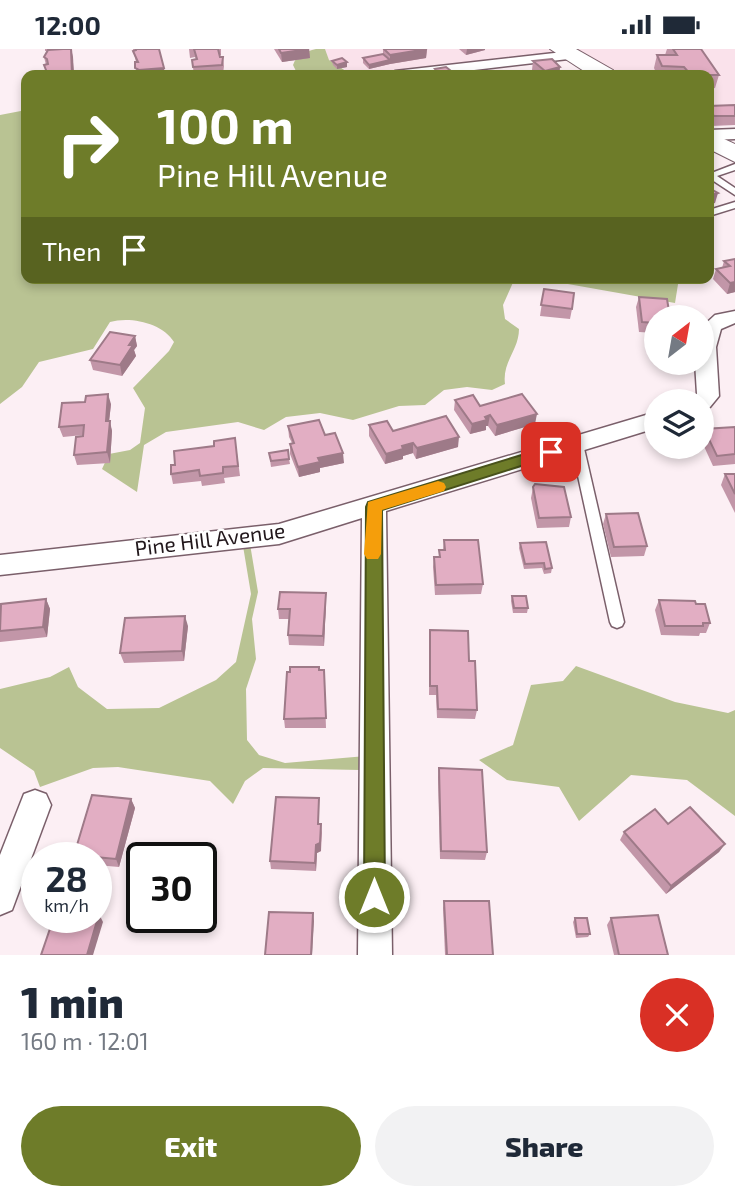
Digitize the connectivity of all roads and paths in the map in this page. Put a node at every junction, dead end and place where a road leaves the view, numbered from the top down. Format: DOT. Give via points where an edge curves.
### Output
graph roads {
  1 [pos="567,52"];
  2 [pos="432,70"];
  3 [pos="596,70"];
  4 [pos="735,134"];
  5 [pos="714,136"];
  6 [pos="714,140"];
  7 [pos="735,155"];
  8 [pos="735,167"];
  9 [pos="714,175"];
  10 [pos="714,178"];
  11 [pos="735,192"];
  12 [pos="735,205"];
  13 [pos="714,211"];
  14 [pos="735,317"];
  15 [pos="707,389"];
  16 [pos="644,424"];
  17 [pos="576,444"];
  18 [pos="374,507"];
  19 [pos="0,565"];
  20 [pos="617,622"];
  21 [pos="35,804"];
  22 [pos="0,898"];
  23 [pos="375,955"];
  1 -- 2 [label="street"];
  1 -- 3 [label="main road"];
  4 -- 5 [label="street"];
  6 -- 7 [label="main road"];
  8 -- 9 [label="lane"];
  10 -- 11 [label="lane"];
  12 -- 13 [label="lane"];
  14 -- 15 [label="street" via="715,324 708,333 703,353"];
  16 -- 17 [label="street, Pine Hill Avenue"];
  17 -- 18 [label="street, Pine Hill Avenue"];
  17 -- 20 [label="lane"];
  18 -- 19 [label="street, Pine Hill Avenue" via="260,537"];
  18 -- 23 [label="street"];
  21 -- 22 [label="street"];
}
